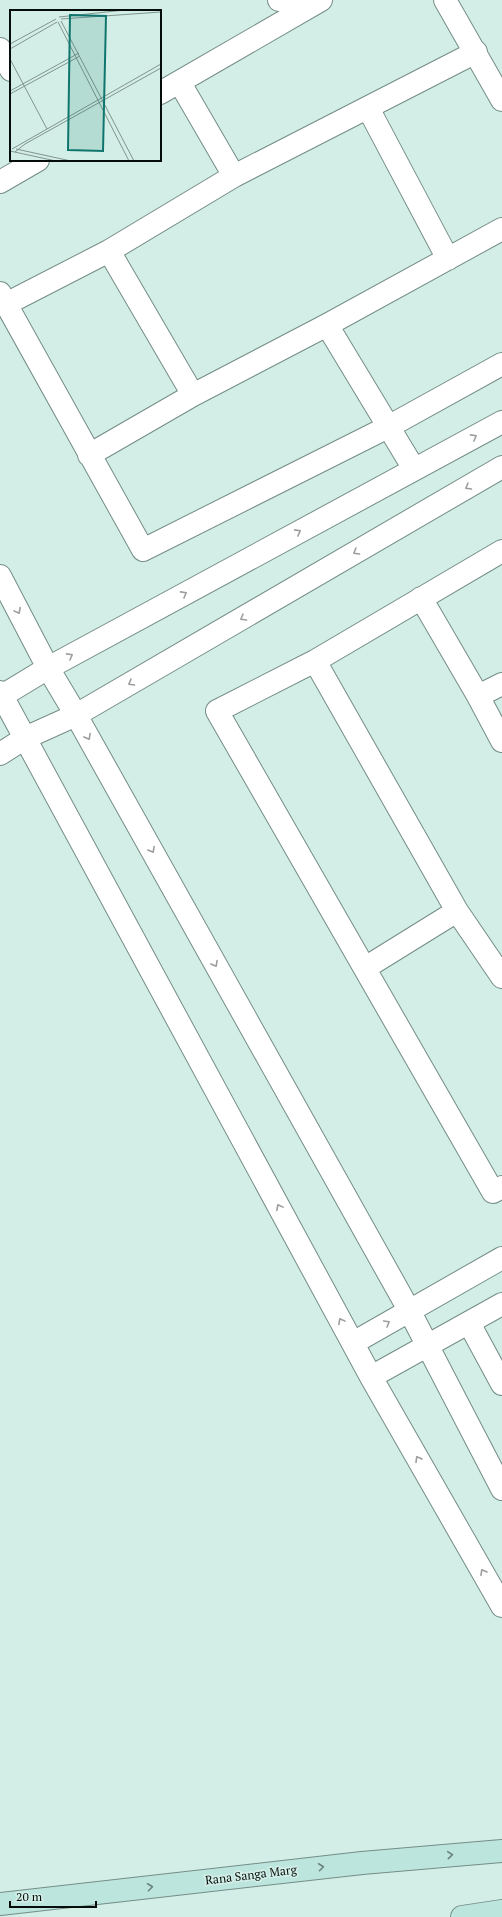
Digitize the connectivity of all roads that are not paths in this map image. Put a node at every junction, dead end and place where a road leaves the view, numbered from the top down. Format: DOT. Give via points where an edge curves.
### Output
graph roads {
  1 [pos="279,0"];
  2 [pos="445,0"];
  3 [pos="316,3"];
  4 [pos="0,49"];
  5 [pos="476,52"];
  6 [pos="10,68"];
  7 [pos="180,83"];
  8 [pos="161,92"];
  9 [pos="502,100"];
  10 [pos="368,108"];
  11 [pos="36,161"];
  12 [pos="234,176"];
  13 [pos="0,182"];
  14 [pos="502,229"];
  15 [pos="109,251"];
  16 [pos="448,259"];
  17 [pos="3,298"];
  18 [pos="327,325"];
  19 [pos="502,364"];
  20 [pos="193,395"];
  21 [pos="502,422"];
  22 [pos="388,427"];
  23 [pos="89,455"];
  24 [pos="502,467"];
  25 [pos="414,469"];
  26 [pos="502,551"];
  27 [pos="0,576"];
  28 [pos="421,598"];
  29 [pos="315,661"];
  30 [pos="48,668"];
  31 [pos="502,684"];
  32 [pos="1,695"];
  33 [pos="478,696"];
  34 [pos="76,715"];
  35 [pos="25,738"];
  36 [pos="502,741"];
  37 [pos="0,754"];
  38 [pos="457,911"];
  39 [pos="366,968"];
  40 [pos="502,977"];
  41 [pos="502,1187"];
  42 [pos="502,1258"];
  43 [pos="502,1304"];
  44 [pos="409,1310"];
  45 [pos="469,1323"];
  46 [pos="353,1343"];
  47 [pos="428,1345"];
  48 [pos="371,1376"];
  49 [pos="502,1384"];
  50 [pos="502,1489"];
  51 [pos="502,1606"];
  52 [pos="502,1851"];
  53 [pos="0,1904"];
  54 [pos="502,1911"];
  55 [pos="462,1917"];
  1 -- 3 [label="street"];
  2 -- 5 [label="street"];
  3 -- 7 [label="street"];
  4 -- 6 [label="street"];
  5 -- 9 [label="street"];
  5 -- 10 [label="street"];
  7 -- 8 [label="street"];
  7 -- 12 [label="street"];
  10 -- 12 [label="street"];
  10 -- 16 [label="street"];
  11 -- 13 [label="street"];
  12 -- 15 [label="street"];
  14 -- 16 [label="street"];
  15 -- 17 [label="street"];
  15 -- 20 [label="street"];
  16 -- 18 [label="street"];
  17 -- 23 [label="street"];
  18 -- 20 [label="street"];
  18 -- 22 [label="street"];
  19 -- 22 [label="street"];
  20 -- 23 [label="street"];
  25 -- 21 [label="street, one-way"];
  22 -- 23 [label="street" via="142,550"];
  22 -- 25 [label="street"];
  24 -- 34 [label="street, one-way"];
  30 -- 25 [label="street, one-way"];
  26 -- 28 [label="street"];
  27 -- 30 [label="street, one-way"];
  28 -- 29 [label="street"];
  28 -- 33 [label="street"];
  29 -- 38 [label="street"];
  29 -- 39 [label="street" via="217,712"];
  30 -- 32 [label="street"];
  30 -- 34 [label="street"];
  31 -- 33 [label="street"];
  32 -- 35 [label="street"];
  33 -- 36 [label="street"];
  34 -- 35 [label="street"];
  34 -- 44 [label="street, one-way"];
  35 -- 37 [label="street"];
  46 -- 35 [label="street, one-way"];
  38 -- 39 [label="street"];
  38 -- 40 [label="street"];
  39 -- 41 [label="street" via="493,1192"];
  42 -- 44 [label="street"];
  43 -- 45 [label="street"];
  46 -- 44 [label="street, one-way"];
  44 -- 47 [label="street"];
  45 -- 47 [label="street"];
  45 -- 49 [label="street"];
  46 -- 48 [label="street"];
  47 -- 48 [label="street"];
  47 -- 50 [label="street"];
  51 -- 48 [label="street, one-way"];
  53 -- 52 [label="main road, Rana Sanga Marg, one-way" via="362,1863"];
  54 -- 55 [label="main road"];
}
